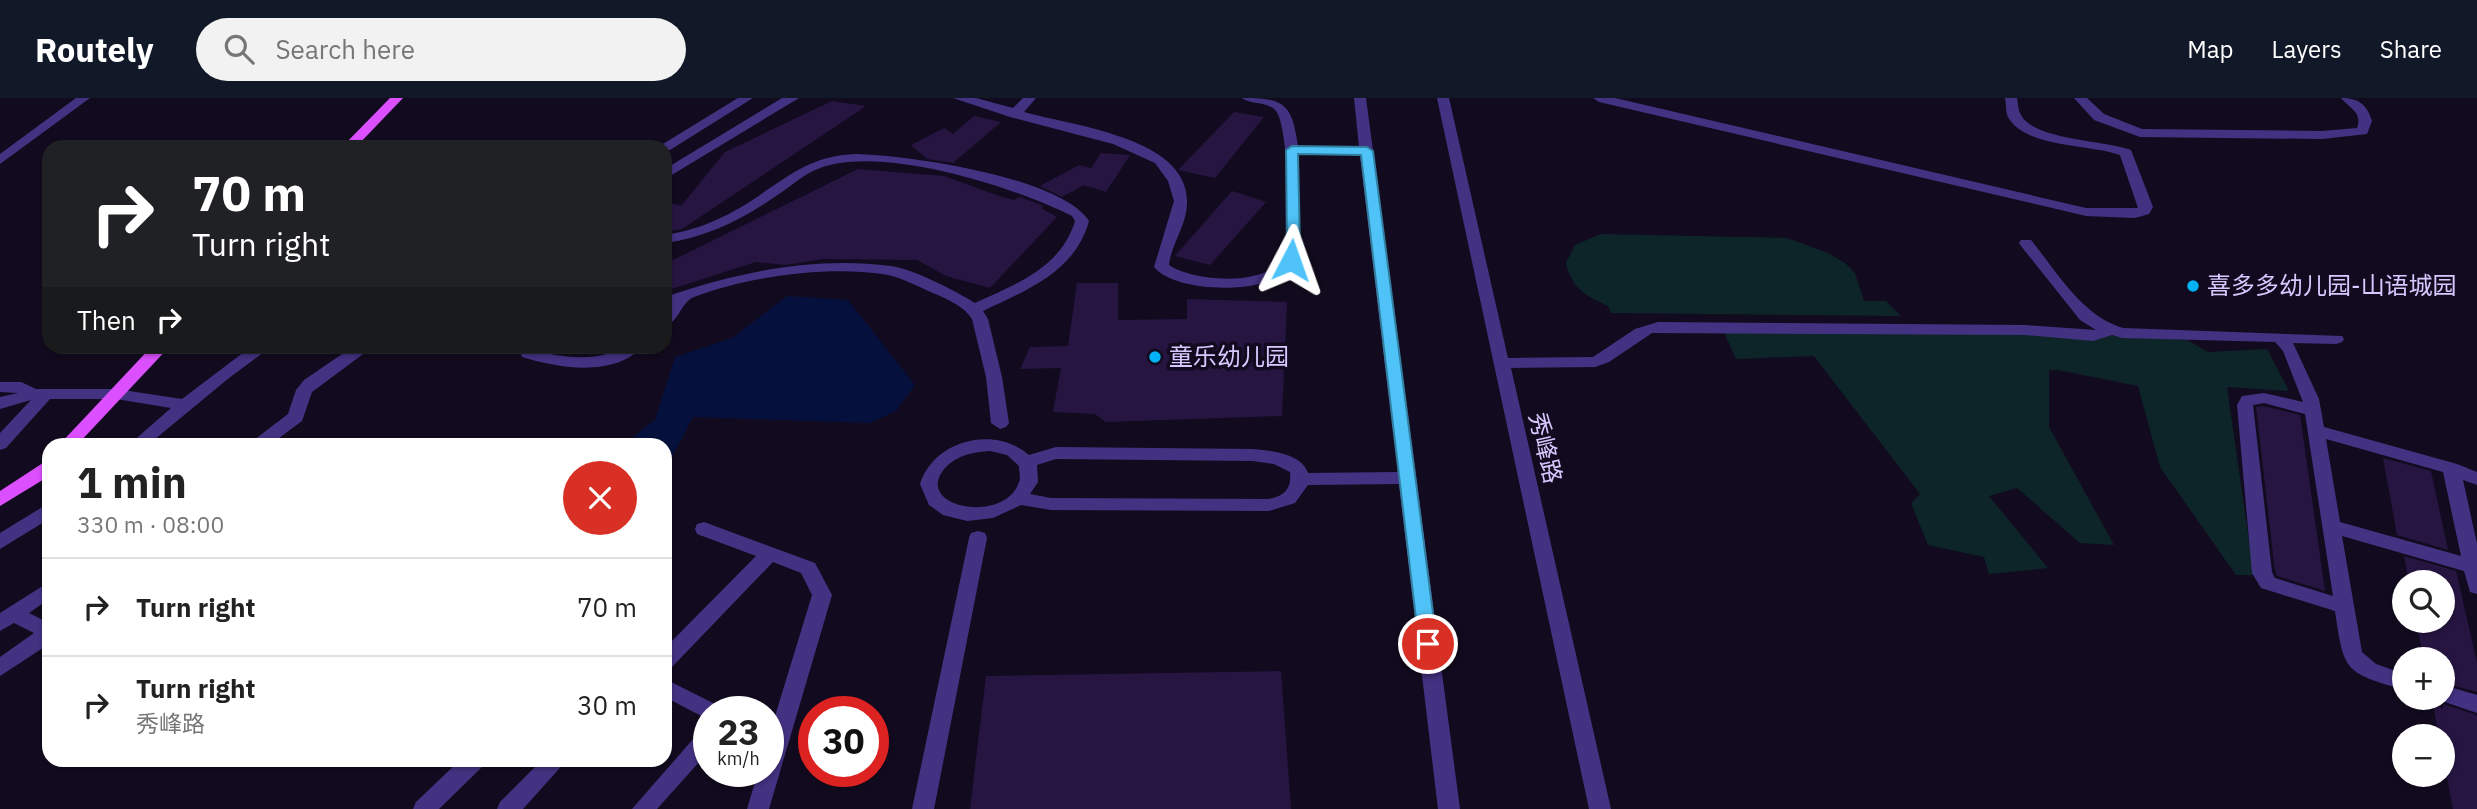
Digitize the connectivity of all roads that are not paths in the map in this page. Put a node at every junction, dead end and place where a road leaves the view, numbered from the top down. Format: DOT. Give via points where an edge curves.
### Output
graph roads {
  1 [pos="84,98"];
  2 [pos="397,98"];
  3 [pos="747,98"];
  4 [pos="793,98"];
  5 [pos="959,98"];
  6 [pos="1030,98"];
  7 [pos="1248,98"];
  8 [pos="1360,98"];
  9 [pos="1443,98"];
  10 [pos="1599,98"];
  11 [pos="2011,98"];
  12 [pos="2080,98"];
  13 [pos="2347,98"];
  14 [pos="1015,114"];
  15 [pos="356,140"];
  16 [pos="672,143"];
  17 [pos="1292,150"];
  18 [pos="1367,151"];
  19 [pos="0,160"];
  20 [pos="672,171"];
  21 [pos="672,237"];
  22 [pos="2026,243"];
  23 [pos="684,296"];
  24 [pos="672,300"];
  25 [pos="974,309"];
  26 [pos="672,312"];
  27 [pos="2112,330"];
  28 [pos="2280,338"];
  29 [pos="2336,339"];
  30 [pos="154,354"];
  31 [pos="252,354"];
  32 [pos="354,354"];
  33 [pos="531,354"];
  34 [pos="618,354"];
  35 [pos="1501,363"];
  36 [pos="0,387"];
  37 [pos="40,394"];
  38 [pos="116,394"];
  39 [pos="0,403"];
  40 [pos="186,405"];
  41 [pos="2312,410"];
  42 [pos="1000,424"];
  43 [pos="2315,430"];
  44 [pos="74,438"];
  45 [pos="146,438"];
  46 [pos="268,438"];
  47 [pos="0,444"];
  48 [pos="981,445"];
  49 [pos="1006,448"];
  50 [pos="1026,462"];
  51 [pos="2451,468"];
  52 [pos="42,472"];
  53 [pos="1407,478"];
  54 [pos="1301,479"];
  55 [pos="2477,479"];
  56 [pos="1018,498"];
  57 [pos="0,500"];
  58 [pos="998,509"];
  59 [pos="964,514"];
  60 [pos="42,515"];
  61 [pos="2330,526"];
  62 [pos="704,529"];
  63 [pos="978,538"];
  64 [pos="0,542"];
  65 [pos="770,554"];
  66 [pos="2474,567"];
  67 [pos="2477,587"];
  68 [pos="42,594"];
  69 [pos="2342,606"];
  70 [pos="7,618"];
  71 [pos="42,630"];
  72 [pos="42,637"];
  73 [pos="672,654"];
  74 [pos="0,668"];
  75 [pos="2392,678"];
  76 [pos="672,691"];
  77 [pos="2455,697"];
  78 [pos="693,702"];
  79 [pos="784,703"];
  80 [pos="2477,704"];
  81 [pos="693,754"];
  82 [pos="467,767"];
  83 [pos="549,767"];
  84 [pos="763,787"];
  85 [pos="424,809"];
  86 [pos="508,809"];
  87 [pos="643,809"];
  88 [pos="758,809"];
  89 [pos="923,809"];
  90 [pos="1449,809"];
  91 [pos="1600,809"];
  1 -- 19 [label="street"];
  2 -- 15 [label="main road"];
  3 -- 16 [label="street"];
  4 -- 20 [label="street"];
  5 -- 14 [label="street"];
  6 -- 14 [label="street"];
  7 -- 17 [label="street" via="1281,108"];
  8 -- 18 [label="street"];
  9 -- 35 [label="street, 秀峰路"];
  10 -- 11 [label="street" via="2087,212 2144,211 2126,153 2030,131 2014,113"];
  12 -- 13 [label="street" via="2099,117 2140,133 2309,135 2362,131 2367,121"];
  14 -- 17 [label="street" via="1130,146 1170,169 1180,193 1180,210 1161,254 1161,267 1186,280 1219,282 1271,276 1291,260"];
  17 -- 18 [label="street"];
  18 -- 53 [label="street"];
  21 -- 25 [label="street" via="725,223 806,169 850,156 967,170 1018,185 1077,214 1081,230 1050,270"];
  22 -- 27 [label="street" via="2086,317"];
  23 -- 24 [label="street"];
  23 -- 25 [label="street" via="726,281 808,267 878,270 892,271"];
  23 -- 26 [label="street"];
  25 -- 42 [label="street" via="991,365"];
  27 -- 28 [label="street" via="2141,335"];
  27 -- 35 [label="street" via="2093,336 2025,330 1658,327 1636,332 1610,357 1595,362"];
  28 -- 29 [label="street"];
  28 -- 41 [label="street" via="2290,350"];
  30 -- 38 [label="main road"];
  31 -- 40 [label="street"];
  32 -- 46 [label="street" via="310,384 296,417"];
  33 -- 34 [label="street" via="592,362"];
  35 -- 91 [label="street, 秀峰路"];
  36 -- 37 [label="street" via="21,387"];
  37 -- 38 [label="street"];
  37 -- 39 [label="street"];
  37 -- 47 [label="street"];
  38 -- 40 [label="street"];
  38 -- 44 [label="main road"];
  40 -- 45 [label="street"];
  41 -- 43 [label="street"];
  41 -- 69 [label="street" via="2264,398 2248,400 2245,405 2262,573 2268,583"];
  42 -- 48 [label="street"];
  42 -- 49 [label="street"];
  43 -- 51 [label="street"];
  43 -- 61 [label="street"];
  48 -- 49 [label="street"];
  48 -- 59 [label="street" via="948,456 930,478 936,501"];
  49 -- 50 [label="street"];
  50 -- 54 [label="street" via="1056,453 1253,455 1287,461 1298,469"];
  50 -- 56 [label="street" via="1029,482"];
  51 -- 55 [label="street"];
  51 -- 66 [label="street"];
  52 -- 57 [label="main road"];
  53 -- 54 [label="street"];
  53 -- 90 [label="street"];
  54 -- 56 [label="street" via="1290,499 1269,505 1051,504"];
  56 -- 58 [label="street"];
  58 -- 59 [label="street"];
  58 -- 63 [label="street"];
  59 -- 63 [label="street"];
  60 -- 64 [label="street"];
  61 -- 66 [label="street"];
  61 -- 69 [label="street"];
  62 -- 65 [label="street"];
  63 -- 89 [label="street"];
  65 -- 73 [label="street"];
  65 -- 79 [label="street" via="808,568 822,595"];
  66 -- 67 [label="street"];
  68 -- 70 [label="street"];
  69 -- 75 [label="street" via="2349,646 2358,664"];
  70 -- 71 [label="street"];
  72 -- 74 [label="street"];
  76 -- 78 [label="street"];
  77 -- 80 [label="street"];
  81 -- 87 [label="street"];
  82 -- 85 [label="street"];
  83 -- 86 [label="street"];
  84 -- 88 [label="street"];
}
